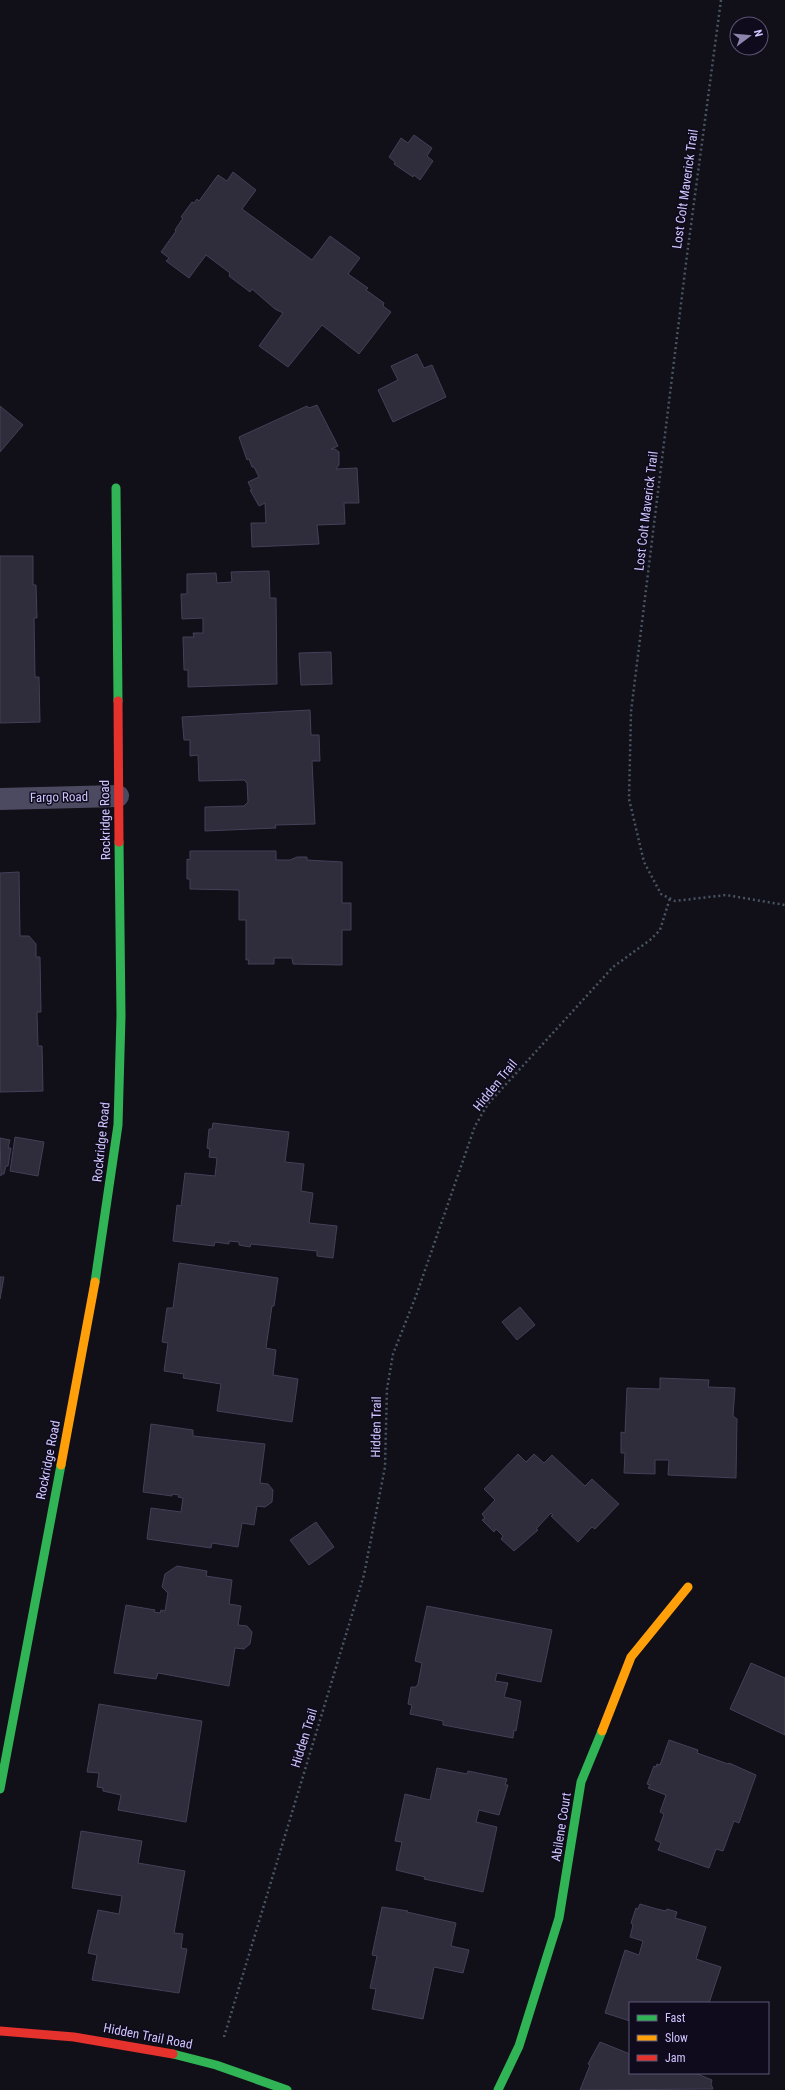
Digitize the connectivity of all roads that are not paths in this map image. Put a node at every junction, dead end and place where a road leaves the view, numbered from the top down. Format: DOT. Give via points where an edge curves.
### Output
graph roads {
  1 [pos="116,488"];
  2 [pos="118,796"];
  3 [pos="0,799"];
  4 [pos="688,1587"];
  5 [pos="0,1789"];
  6 [pos="0,2031"];
  7 [pos="287,2090"];
  8 [pos="498,2090"];
  1 -- 2 [label="street, Rockridge Road"];
  2 -- 3 [label="street, Fargo Road"];
  2 -- 5 [label="street, Rockridge Road" via="121,1016 118,1125 95,1280"];
  4 -- 8 [label="street, Abilene Court" via="631,1657 581,1782 559,1918 519,2046"];
  6 -- 7 [label="street, Hidden Trail Road" via="126,2043 193,2058"];
}
